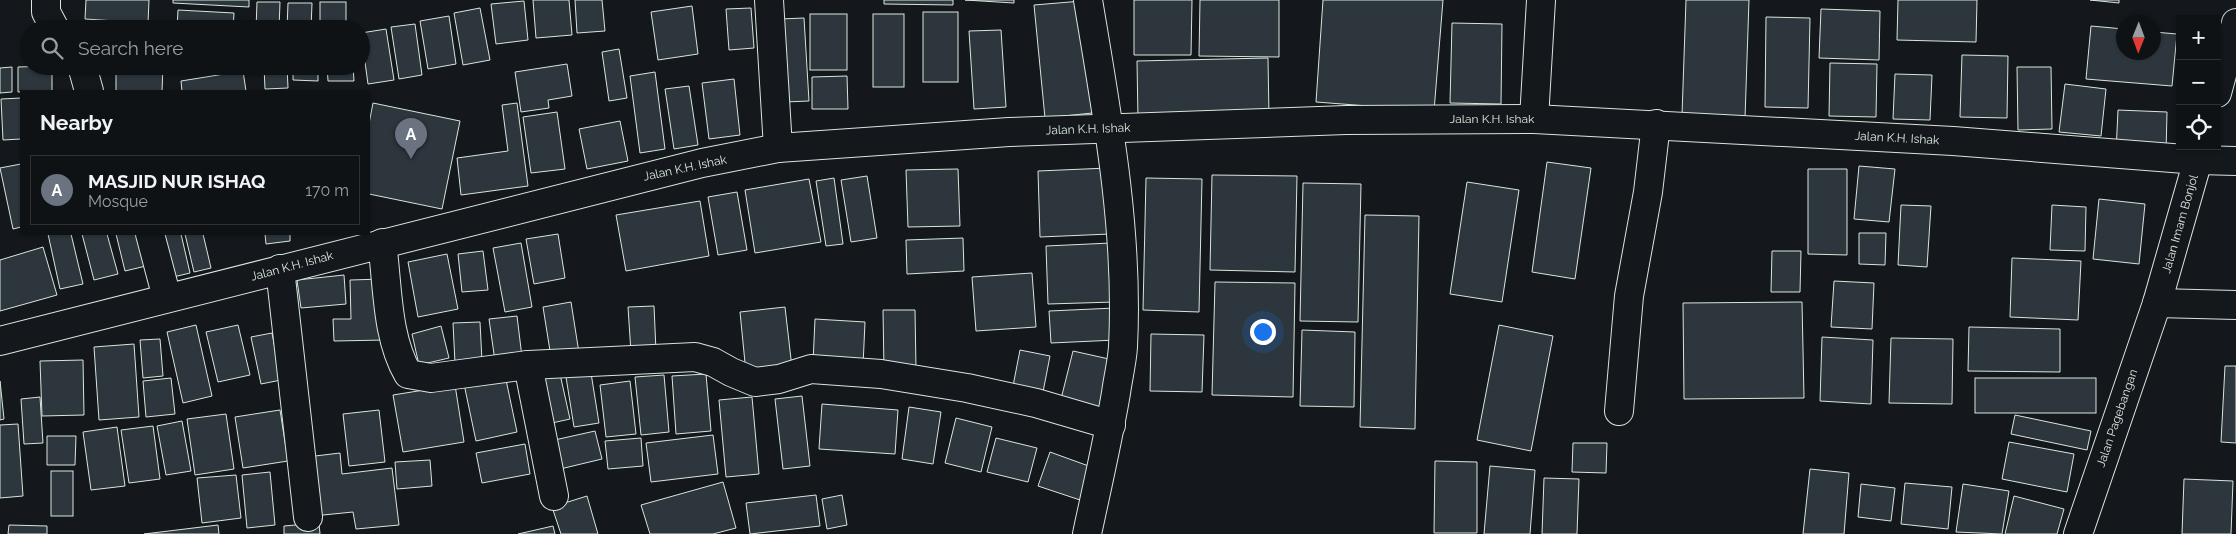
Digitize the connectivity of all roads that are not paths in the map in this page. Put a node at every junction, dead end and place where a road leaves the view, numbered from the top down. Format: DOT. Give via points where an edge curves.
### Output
graph roads {
  1 [pos="46,0"];
  2 [pos="769,0"];
  3 [pos="1088,0"];
  4 [pos="1541,0"];
  5 [pos="50,20"];
  6 [pos="2236,23"];
  7 [pos="85,75"];
  8 [pos="2221,78"];
  9 [pos="89,90"];
  10 [pos="1534,119"];
  11 [pos="1656,124"];
  12 [pos="1109,129"];
  13 [pos="778,148"];
  14 [pos="2200,153"];
  15 [pos="2236,161"];
  16 [pos="150,235"];
  17 [pos="382,243"];
  18 [pos="280,269"];
  19 [pos="167,298"];
  20 [pos="2158,303"];
  21 [pos="2236,305"];
  22 [pos="0,340"];
  23 [pos="528,365"];
  24 [pos="1619,411"];
  25 [pos="1111,424"];
  26 [pos="554,496"];
  27 [pos="308,517"];
  28 [pos="1086,534"];
  29 [pos="2078,534"];
  1 -- 5 [label="street"];
  2 -- 13 [label="street"];
  3 -- 12 [label="street"];
  4 -- 10 [label="street"];
  6 -- 8 [label="street"];
  7 -- 9 [label="street"];
  10 -- 11 [label="street, Jalan K.H. Ishak"];
  10 -- 12 [label="street, Jalan K.H. Ishak" via="1346,120"];
  11 -- 14 [label="street, Jalan K.H. Ishak"];
  11 -- 24 [label="street" via="1630,296"];
  12 -- 13 [label="street, Jalan K.H. Ishak"];
  12 -- 25 [label="street" via="1124,297 1123,349"];
  13 -- 17 [label="street, Jalan K.H. Ishak" via="612,184"];
  14 -- 15 [label="street, Jalan K.H. Ishak"];
  14 -- 20 [label="street, Jalan Imam Bonjol"];
  16 -- 19 [label="street"];
  17 -- 18 [label="street, Jalan K.H. Ishak"];
  17 -- 23 [label="street" via="394,340 398,357 408,374 431,378"];
  18 -- 19 [label="street, Jalan K.H. Ishak"];
  18 -- 27 [label="street"];
  19 -- 22 [label="street, Jalan K.H. Ishak"];
  20 -- 21 [label="street"];
  20 -- 29 [label="street, Jalan Pagebangan"];
  23 -- 25 [label="street" via="695,357 755,382 779,379 811,369 881,374 1036,403"];
  23 -- 26 [label="street"];
  25 -- 28 [label="street"];
}
